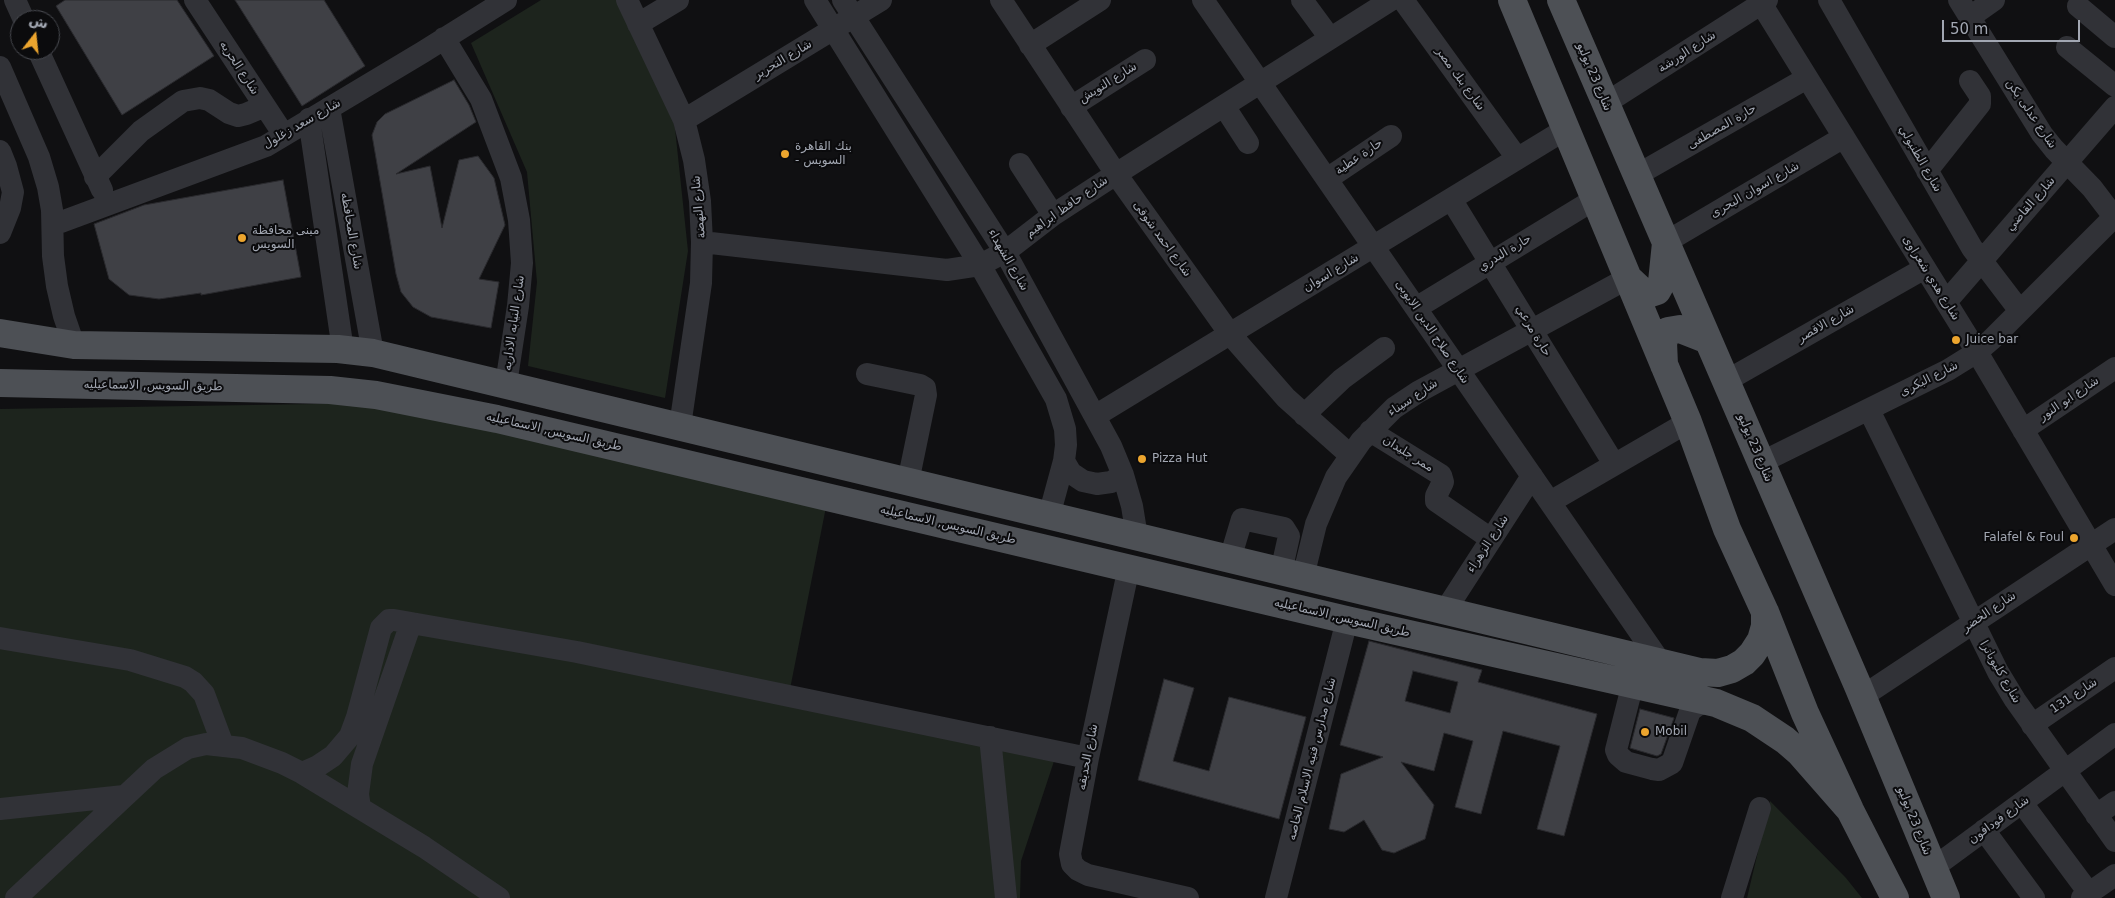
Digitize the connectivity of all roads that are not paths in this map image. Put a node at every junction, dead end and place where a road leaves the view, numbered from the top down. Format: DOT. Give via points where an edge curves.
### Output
graph roads {
  1 [pos="195,0"];
  2 [pos="506,0"];
  3 [pos="627,0"];
  4 [pos="678,0"];
  5 [pos="815,0"];
  6 [pos="882,0"];
  7 [pos="1001,0"];
  8 [pos="1100,0"];
  9 [pos="1203,0"];
  10 [pos="1302,0"];
  11 [pos="1391,0"];
  12 [pos="1403,0"];
  13 [pos="1512,0"];
  14 [pos="1561,0"];
  15 [pos="1829,0"];
  16 [pos="1994,0"];
  17 [pos="1763,1"];
  18 [pos="2078,6"];
  19 [pos="848,8"];
  20 [pos="1965,8"];
  21 [pos="638,24"];
  22 [pos="834,29"];
  23 [pos="2115,37"];
  24 [pos="444,38"];
  25 [pos="1330,38"];
  26 [pos="1030,45"];
  27 [pos="2067,47"];
  28 [pos="42,60"];
  29 [pos="1145,60"];
  30 [pos="0,67"];
  31 [pos="1807,78"];
  32 [pos="1970,81"];
  33 [pos="1260,83"];
  34 [pos="2115,86"];
  35 [pos="1606,103"];
  36 [pos="265,106"];
  37 [pos="1224,106"];
  38 [pos="1071,107"];
  39 [pos="2115,107"];
  40 [pos="329,108"];
  41 [pos="310,120"];
  42 [pos="684,120"];
  43 [pos="1566,129"];
  44 [pos="284,136"];
  45 [pos="1391,136"];
  46 [pos="1844,137"];
  47 [pos="1248,143"];
  48 [pos="0,151"];
  49 [pos="1517,158"];
  50 [pos="2066,163"];
  51 [pos="1020,164"];
  52 [pos="1927,171"];
  53 [pos="1116,174"];
  54 [pos="1637,175"];
  55 [pos="95,177"];
  56 [pos="1327,179"];
  57 [pos="48,187"];
  58 [pos="12,192"];
  59 [pos="1451,199"];
  60 [pos="1595,199"];
  61 [pos="108,203"];
  62 [pos="1053,215"];
  63 [pos="2115,217"];
  64 [pos="53,225"];
  65 [pos="0,233"];
  66 [pos="702,242"];
  67 [pos="1666,242"];
  68 [pos="1373,247"];
  69 [pos="1005,252"];
  70 [pos="1491,262"];
  71 [pos="1981,262"];
  72 [pos="980,265"];
  73 [pos="1925,268"];
  74 [pos="1628,278"];
  75 [pos="1946,302"];
  76 [pos="1416,308"];
  77 [pos="2020,311"];
  78 [pos="1532,330"];
  79 [pos="0,333"];
  80 [pos="1230,334"];
  81 [pos="1708,340"];
  82 [pos="337,342"];
  83 [pos="74,345"];
  84 [pos="374,345"];
  85 [pos="1384,348"];
  86 [pos="1977,352"];
  87 [pos="1664,364"];
  88 [pos="2115,368"];
  89 [pos="1458,370"];
  90 [pos="867,374"];
  91 [pos="1726,381"];
  92 [pos="0,383"];
  93 [pos="506,384"];
  94 [pos="330,390"];
  95 [pos="376,395"];
  96 [pos="1869,410"];
  97 [pos="1304,415"];
  98 [pos="1095,416"];
  99 [pos="1688,422"];
  100 [pos="680,426"];
  101 [pos="1370,430"];
  102 [pos="2023,430"];
  103 [pos="1350,455"];
  104 [pos="1064,460"];
  105 [pos="1762,462"];
  106 [pos="1614,464"];
  107 [pos="1123,475"];
  108 [pos="1532,476"];
  109 [pos="908,482"];
  110 [pos="1550,502"];
  111 [pos="1049,516"];
  112 [pos="2115,528"];
  113 [pos="1137,537"];
  114 [pos="1491,539"];
  115 [pos="2091,544"];
  116 [pos="1230,559"];
  117 [pos="1129,567"];
  118 [pos="1292,574"];
  119 [pos="2115,585"];
  120 [pos="1445,611"];
  121 [pos="1765,612"];
  122 [pos="1348,620"];
  123 [pos="1973,623"];
  124 [pos="0,638"];
  125 [pos="1661,663"];
  126 [pos="2115,668"];
  127 [pos="1718,673"];
  128 [pos="1633,683"];
  129 [pos="1863,696"];
  130 [pos="1716,703"];
  131 [pos="2032,725"];
  132 [pos="2115,734"];
  133 [pos="990,737"];
  134 [pos="358,740"];
  135 [pos="223,745"];
  136 [pos="1088,758"];
  137 [pos="2065,771"];
  138 [pos="302,773"];
  139 [pos="124,796"];
  140 [pos="2115,802"];
  141 [pos="2022,803"];
  142 [pos="0,808"];
  143 [pos="360,808"];
  144 [pos="1760,808"];
  145 [pos="1850,810"];
  146 [pos="2096,815"];
  147 [pos="1984,830"];
  148 [pos="2115,841"];
  149 [pos="1933,868"];
  150 [pos="2115,875"];
  151 [pos="1151,894"];
  152 [pos="2085,896"];
  153 [pos="16,898"];
  154 [pos="499,898"];
  155 [pos="1006,898"];
  156 [pos="1188,898"];
  157 [pos="1276,898"];
  158 [pos="1732,898"];
  159 [pos="1895,898"];
  160 [pos="1946,898"];
  161 [pos="2034,898"];
  1 -- 36 [label="street, شارع الحريه"];
  2 -- 24 [label="street, شارع سعد زغلول"];
  3 -- 21 [label="street, شارع النهضة"];
  4 -- 21 [label="street"];
  5 -- 22 [label="street"];
  6 -- 19 [label="street, شارع التحرير"];
  7 -- 26 [label="street, شارع احمد شوقى"];
  8 -- 26 [label="street"];
  9 -- 33 [label="street, شارع صلاح الدين الايوبى"];
  10 -- 25 [label="street"];
  11 -- 25 [label="street, شارع حافظ ابراهيم"];
  12 -- 49 [label="street, شارع بنك مصر"];
  13 -- 43 [label="main road"];
  14 -- 35 [label="main road, شارع 23 يوليو"];
  15 -- 52 [label="street, شارع الطنبولي"];
  16 -- 20 [label="street"];
  17 -- 31 [label="street, شارع هدي شعراوى"];
  17 -- 35 [label="street, شارع الورشة"];
  18 -- 23 [label="street"];
  19 -- 22 [label="street, شارع التحرير"];
  19 -- 69 [label="street, شارع الشهداء"];
  20 -- 50 [label="street, شارع عدلى يكن" via="2037,126"];
  21 -- 42 [label="street, شارع النهضة"];
  22 -- 42 [label="street, شارع التحرير"];
  22 -- 72 [label="street"];
  24 -- 40 [label="street, شارع سعد زغلول"];
  24 -- 93 [label="street, شارع النيابه الاداريه" via="481,99 511,178 519,220 522,263"];
  25 -- 33 [label="street, شارع حافظ ابراهيم"];
  26 -- 38 [label="street, شارع احمد شوقى"];
  27 -- 34 [label="street"];
  28 -- 55 [label="street"];
  29 -- 38 [label="street, شارع النويش"];
  30 -- 57 [label="street" via="39,157"];
  31 -- 46 [label="street, شارع هدي شعراوى"];
  31 -- 54 [label="street, حارة المصطفى"];
  32 -- 52 [label="street" via="1980,96 1980,104"];
  33 -- 37 [label="street, شارع حافظ ابراهيم"];
  33 -- 56 [label="street, شارع صلاح الدين الايوبى"];
  35 -- 54 [label="main road, شارع 23 يوليو"];
  36 -- 44 [label="street, شارع الحريه"];
  36 -- 55 [label="street" via="238,116 209,100 183,101 141,131"];
  37 -- 47 [label="street"];
  37 -- 53 [label="street, شارع حافظ ابراهيم"];
  38 -- 53 [label="street, شارع احمد شوقى"];
  39 -- 50 [label="street, شارع القاضي"];
  40 -- 41 [label="street, شارع سعد زغلول"];
  40 -- 84 [label="street, شارع المحافظه"];
  41 -- 44 [label="street, شارع سعد زغلول"];
  41 -- 82 [label="street"];
  42 -- 66 [label="street, شارع النهضة" via="699,193"];
  43 -- 49 [label="street, شارع اسوان"];
  43 -- 60 [label="main road"];
  44 -- 61 [label="street, شارع سعد زغلول" via="266,146"];
  45 -- 56 [label="street, حارة عطية"];
  46 -- 67 [label="street, شارع اسوان البحرى"];
  46 -- 73 [label="street, شارع هدي شعراوى"];
  48 -- 58 [label="street"];
  49 -- 59 [label="street, شارع اسوان"];
  50 -- 63 [label="street, شارع عدلى يكن"];
  50 -- 71 [label="street, شارع القاضي"];
  51 -- 62 [label="street"];
  52 -- 71 [label="street, شارع الطنبولي"];
  53 -- 62 [label="street, شارع حافظ ابراهيم"];
  53 -- 80 [label="street, شارع احمد شوقى"];
  54 -- 67 [label="main road, شارع 23 يوليو"];
  55 -- 61 [label="street"];
  56 -- 68 [label="street, شارع صلاح الدين الايوبى"];
  57 -- 58 [label="street"];
  57 -- 64 [label="street"];
  58 -- 65 [label="street" via="10,208"];
  59 -- 68 [label="street, شارع اسوان"];
  59 -- 70 [label="street, حارة مرعي"];
  60 -- 70 [label="street, حارة البدري"];
  60 -- 74 [label="main road"];
  61 -- 64 [label="street, شارع سعد زغلول"];
  62 -- 69 [label="street, شارع حافظ ابراهيم"];
  63 -- 77 [label="street, شارع البكرى"];
  64 -- 83 [label="street" via="57,286"];
  66 -- 72 [label="street, شارع حافظ ابراهيم" via="947,270"];
  66 -- 100 [label="street, شارع النهضة" via="701,283"];
  67 -- 74 [label="main road" via="1662,282 1657,291 1643,292"];
  67 -- 81 [label="main road, شارع 23 يوليو"];
  68 -- 76 [label="street, شارع صلاح الدين الايوبى"];
  68 -- 80 [label="street, شارع اسوان"];
  69 -- 72 [label="street, شارع حافظ ابراهيم"];
  69 -- 98 [label="street, شارع الشهداء"];
  70 -- 76 [label="street, حارة البدري"];
  70 -- 78 [label="street, حارة مرعي"];
  71 -- 75 [label="street, شارع القاضي"];
  71 -- 77 [label="street, شارع الطنبولي"];
  72 -- 104 [label="street" via="1056,399 1065,429"];
  73 -- 75 [label="street, شارع هدي شعراوى"];
  73 -- 91 [label="street, شارع الاقصر"];
  74 -- 78 [label="street, شارع سيناء"];
  74 -- 87 [label="main road"];
  75 -- 86 [label="street, شارع هدي شعراوى"];
  76 -- 89 [label="street, شارع صلاح الدين الايوبى"];
  77 -- 86 [label="street, شارع البكرى"];
  78 -- 89 [label="street, شارع سيناء"];
  78 -- 106 [label="street, حارة مرعي"];
  79 -- 83 [label="main road"];
  80 -- 97 [label="street, شارع احمد شوقى"];
  80 -- 98 [label="street, شارع اسوان"];
  81 -- 87 [label="main road" via="1680,328 1668,331 1663,342"];
  81 -- 91 [label="main road, شارع 23 يوليو"];
  82 -- 83 [label="main road"];
  82 -- 84 [label="main road"];
  82 -- 94 [label="main road" via="334,356 338,374"];
  84 -- 93 [label="main road"];
  84 -- 95 [label="main road" via="376,362 371,378"];
  85 -- 97 [label="street" via="1342,379"];
  86 -- 96 [label="street, شارع البكرى"];
  86 -- 102 [label="street, شارع هدي شعراوى"];
  87 -- 99 [label="main road"];
  88 -- 102 [label="street, شارع ابو النور"];
  89 -- 101 [label="street, شارع سيناء" via="1394,408"];
  89 -- 108 [label="street, شارع صلاح الدين الايوبى"];
  90 -- 109 [label="street" via="925,388"];
  91 -- 105 [label="main road, شارع 23 يوليو"];
  92 -- 94 [label="main road, طريق السويس, الاسماعيليه"];
  93 -- 100 [label="main road"];
  94 -- 95 [label="main road, طريق السويس, الاسماعيليه"];
  95 -- 117 [label="main road, طريق السويس, الاسماعيليه" via="497,419"];
  96 -- 105 [label="street, شارع البكرى"];
  96 -- 123 [label="street, شارع كليوباترا"];
  97 -- 103 [label="street, شارع احمد شوقى"];
  98 -- 107 [label="street, شارع الشهداء"];
  99 -- 106 [label="street"];
  99 -- 121 [label="main road" via="1728,529"];
  100 -- 109 [label="main road"];
  101 -- 103 [label="street, شارع سيناء"];
  101 -- 114 [label="street, ممر جليدان" via="1438,473 1443,482 1436,501"];
  102 -- 115 [label="street, شارع هدي شعراوى"];
  103 -- 118 [label="street, شارع سيناء" via="1325,500"];
  104 -- 107 [label="street" via="1083,481 1111,482"];
  104 -- 111 [label="street"];
  105 -- 129 [label="main road, شارع 23 يوليو"];
  106 -- 110 [label="street"];
  107 -- 113 [label="street, شارع الشهداء"];
  108 -- 110 [label="street, شارع صلاح الدين الايوبى"];
  108 -- 114 [label="street, شارع الزهراء"];
  109 -- 111 [label="main road"];
  110 -- 125 [label="street, شارع صلاح الدين الايوبى"];
  111 -- 113 [label="main road"];
  112 -- 115 [label="street, شارع الخضر"];
  113 -- 116 [label="main road"];
  114 -- 120 [label="street, شارع الزهراء"];
  115 -- 119 [label="street, شارع هدي شعراوى"];
  115 -- 123 [label="street, شارع الخضر"];
  116 -- 118 [label="main road"];
  116 -- 118 [label="street" via="1242,519 1284,528 1289,533"];
  117 -- 122 [label="main road, طريق السويس, الاسماعيليه"];
  117 -- 136 [label="street, شارع الحديقه"];
  118 -- 120 [label="main road"];
  120 -- 125 [label="main road"];
  121 -- 127 [label="main road" via="1761,640 1752,654 1732,669"];
  121 -- 145 [label="main road" via="1805,713"];
  122 -- 128 [label="main road, طريق السويس, الاسماعيليه"];
  122 -- 157 [label="street, شارع مدارس فتيه الاسلام الخاصه"];
  123 -- 129 [label="street, شارع الخضر"];
  123 -- 131 [label="street, شارع كليوباترا" via="2006,686"];
  124 -- 135 [label="street" via="130,660 186,677 204,694"];
  125 -- 127 [label="main road"];
  126 -- 131 [label="street, شارع 131"];
  127 -- 130 [label="main road" via="1723,692"];
  128 -- 130 [label="main road, طريق السويس, الاسماعيليه"];
  128 -- 130 [label="street" via="1616,750 1626,762 1659,770 1672,763 1690,711 1707,702"];
  129 -- 149 [label="main road, شارع 23 يوليو"];
  130 -- 145 [label="main road, طريق السويس, الاسماعيليه" via="1752,718 1785,740"];
  131 -- 137 [label="street, شارع كليوباترا"];
  132 -- 137 [label="street, شارع فودافون"];
  133 -- 134 [label="street" via="577,652 394,620 384,623 381,628 377,686 357,717"];
  133 -- 136 [label="street"];
  133 -- 155 [label="street"];
  134 -- 138 [label="street"];
  134 -- 143 [label="street"];
  135 -- 138 [label="street" via="260,754"];
  135 -- 139 [label="street" via="188,748 154,769"];
  136 -- 151 [label="street, شارع الحديقه" via="1070,854 1072,864 1088,875"];
  137 -- 141 [label="street, شارع فودافون"];
  137 -- 146 [label="street, شارع كليوباترا"];
  138 -- 143 [label="street"];
  139 -- 142 [label="street"];
  139 -- 153 [label="street"];
  140 -- 146 [label="street"];
  141 -- 147 [label="street, شارع فودافون"];
  141 -- 152 [label="street"];
  143 -- 154 [label="street"];
  144 -- 158 [label="street"];
  145 -- 159 [label="main road"];
  146 -- 148 [label="street, شارع كليوباترا"];
  147 -- 149 [label="street, شارع فودافون"];
  147 -- 161 [label="street"];
  149 -- 160 [label="main road, شارع 23 يوليو"];
  150 -- 152 [label="street"];
  151 -- 156 [label="street"];
}
